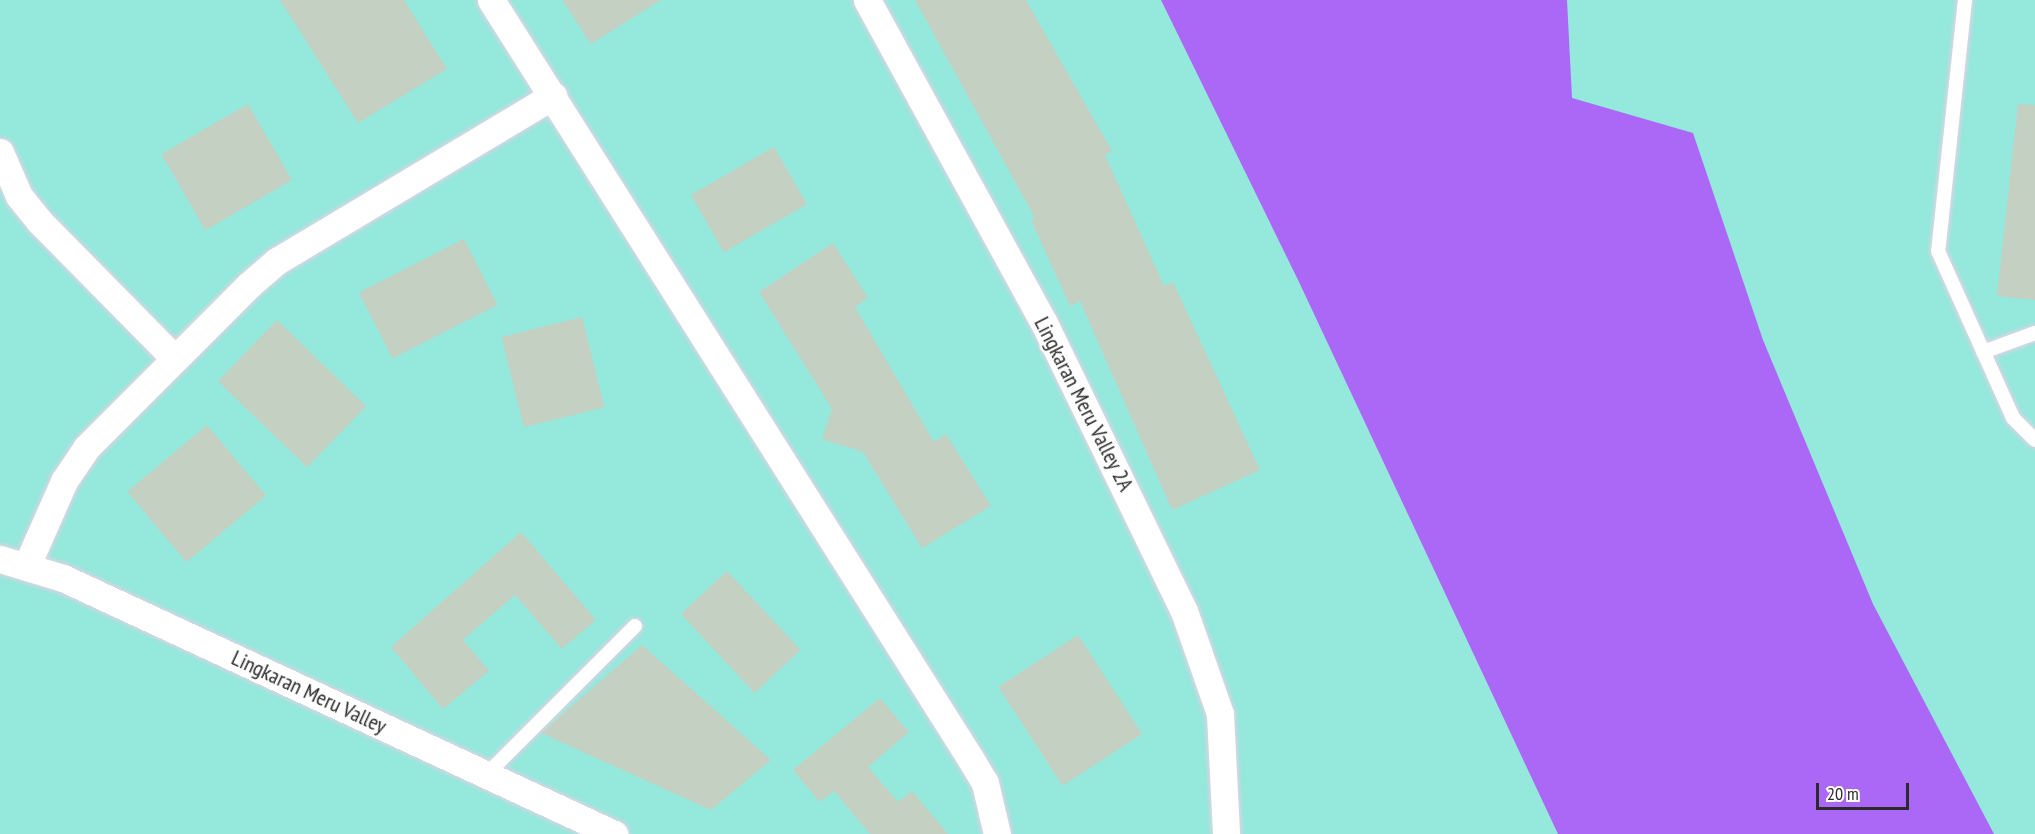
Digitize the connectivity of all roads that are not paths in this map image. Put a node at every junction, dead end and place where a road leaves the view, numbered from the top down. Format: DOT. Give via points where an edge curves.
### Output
graph roads {
  1 [pos="491,0"];
  2 [pos="867,0"];
  3 [pos="1965,0"];
  4 [pos="553,96"];
  5 [pos="0,152"];
  6 [pos="2035,333"];
  7 [pos="1983,352"];
  8 [pos="174,358"];
  9 [pos="2035,440"];
  10 [pos="0,559"];
  11 [pos="27,565"];
  12 [pos="636,626"];
  13 [pos="486,776"];
  14 [pos="614,834"];
  15 [pos="997,834"];
  16 [pos="1226,834"];
  1 -- 4 [label="street"];
  2 -- 16 [label="street, Lingkaran Meru Valley 2A" via="1044,323 1184,611 1220,714"];
  3 -- 7 [label="lane" via="1938,252"];
  4 -- 8 [label="street" via="277,261"];
  4 -- 15 [label="street" via="970,758 985,783"];
  5 -- 8 [label="street" via="20,196 40,222"];
  6 -- 7 [label="lane"];
  7 -- 9 [label="lane" via="2013,418"];
  8 -- 11 [label="street" via="86,448 64,481"];
  10 -- 11 [label="street, Lingkaran Meru Valley"];
  11 -- 13 [label="street, Lingkaran Meru Valley"];
  12 -- 13 [label="lane"];
  13 -- 14 [label="street, Lingkaran Meru Valley"];
}
